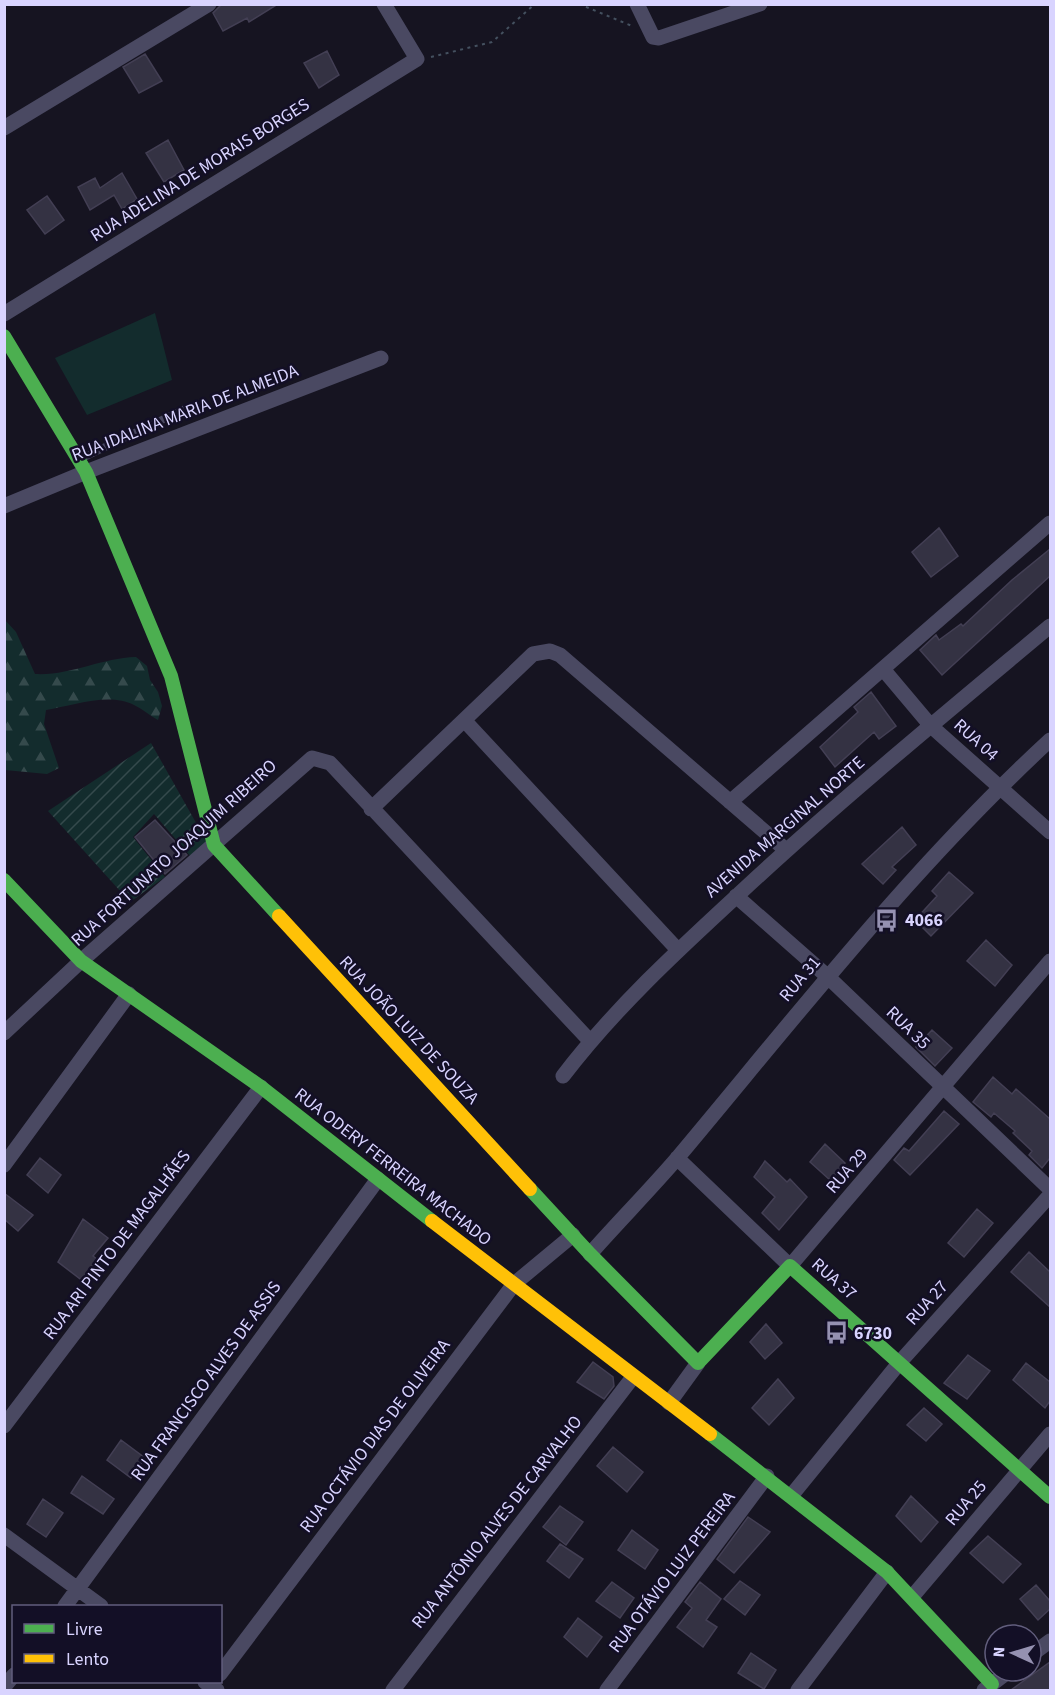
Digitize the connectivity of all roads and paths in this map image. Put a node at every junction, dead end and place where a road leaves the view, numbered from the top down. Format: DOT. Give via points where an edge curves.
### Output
graph roads {
  1 [pos="209,4"];
  2 [pos="384,4"];
  3 [pos="535,4"];
  4 [pos="579,4"];
  5 [pos="637,4"];
  6 [pos="760,4"];
  7 [pos="648,33"];
  8 [pos="417,59"];
  9 [pos="4,128"];
  10 [pos="4,314"];
  11 [pos="4,336"];
  12 [pos="381,358"];
  13 [pos="187,408"];
  14 [pos="82,465"];
  15 [pos="4,506"];
  16 [pos="1050,523"];
  17 [pos="1050,626"];
  18 [pos="883,669"];
  19 [pos="464,720"];
  20 [pos="931,726"];
  21 [pos="1050,740"];
  22 [pos="999,788"];
  23 [pos="730,802"];
  24 [pos="371,809"];
  25 [pos="1050,832"];
  26 [pos="214,845"];
  27 [pos="786,850"];
  28 [pos="4,880"];
  29 [pos="736,896"];
  30 [pos="677,949"];
  31 [pos="81,961"];
  32 [pos="1050,961"];
  33 [pos="827,976"];
  34 [pos="129,994"];
  35 [pos="4,1033"];
  36 [pos="590,1041"];
  37 [pos="563,1076"];
  38 [pos="261,1087"];
  39 [pos="943,1089"];
  40 [pos="677,1158"];
  41 [pos="4,1165"];
  42 [pos="378,1179"];
  43 [pos="1050,1189"];
  44 [pos="1050,1195"];
  45 [pos="573,1235"];
  46 [pos="590,1254"];
  47 [pos="790,1266"];
  48 [pos="514,1284"];
  49 [pos="900,1362"];
  50 [pos="699,1363"];
  51 [pos="633,1377"];
  52 [pos="669,1403"];
  53 [pos="4,1426"];
  54 [pos="1050,1434"];
  55 [pos="1020,1469"];
  56 [pos="767,1476"];
  57 [pos="791,1496"];
  58 [pos="1050,1497"];
  59 [pos="4,1535"];
  60 [pos="887,1572"];
  61 [pos="78,1590"];
  62 [pos="912,1597"];
  63 [pos="67,1605"];
  64 [pos="100,1605"];
  65 [pos="222,1672"];
  66 [pos="988,1687"];
  67 [pos="393,1690"];
  68 [pos="607,1690"];
  69 [pos="798,1690"];
  1 -- 9 [label="street"];
  2 -- 8 [label="street"];
  3 -- 8 [label="path" via="492,42"];
  4 -- 7 [label="path"];
  5 -- 7 [label="street"];
  6 -- 7 [label="street" via="659,38"];
  8 -- 10 [label="street, RUA ADELINA DE MORAIS BORGES"];
  11 -- 14 [label="street, RUA JOÃO LUIZ DE SOUZA"];
  12 -- 14 [label="street, RUA IDALINA MARIA DE ALMEIDA"];
  13 -- 14 [label="lane"];
  14 -- 15 [label="street, RUA IDALINA MARIA DE ALMEIDA"];
  14 -- 26 [label="street, RUA JOÃO LUIZ DE SOUZA" via="171,676"];
  16 -- 18 [label="street"];
  17 -- 20 [label="street, AVENIDA MARGINAL NORTE"];
  18 -- 20 [label="street, RUA 04"];
  18 -- 23 [label="street"];
  19 -- 23 [label="street" via="533,654 550,651 560,655"];
  19 -- 24 [label="street"];
  19 -- 30 [label="street"];
  20 -- 22 [label="street, RUA 04"];
  20 -- 27 [label="street, AVENIDA MARGINAL NORTE"];
  21 -- 22 [label="street, RUA 31"];
  22 -- 25 [label="street, RUA 04"];
  22 -- 33 [label="street, RUA 31"];
  23 -- 27 [label="street"];
  24 -- 26 [label="street, RUA FORTUNATO JOAQUIM RIBEIRO" via="330,763 312,758"];
  24 -- 36 [label="street"];
  26 -- 31 [label="street, RUA FORTUNATO JOAQUIM RIBEIRO"];
  26 -- 45 [label="street, RUA JOÃO LUIZ DE SOUZA"];
  27 -- 29 [label="street, AVENIDA MARGINAL NORTE"];
  28 -- 31 [label="street, RUA ODERY FERREIRA MACHADO"];
  29 -- 30 [label="street, AVENIDA MARGINAL NORTE"];
  29 -- 33 [label="street, RUA 35"];
  30 -- 36 [label="street, AVENIDA MARGINAL NORTE"];
  31 -- 34 [label="street, RUA ODERY FERREIRA MACHADO"];
  31 -- 35 [label="street, RUA FORTUNATO JOAQUIM RIBEIRO"];
  32 -- 39 [label="street, RUA 29"];
  33 -- 39 [label="street, RUA 35"];
  33 -- 40 [label="street, RUA 31"];
  34 -- 38 [label="street, RUA ODERY FERREIRA MACHADO"];
  34 -- 41 [label="street"];
  36 -- 37 [label="street, AVENIDA MARGINAL NORTE"];
  38 -- 42 [label="street, RUA ODERY FERREIRA MACHADO"];
  38 -- 53 [label="street, RUA ARI PINTO DE MAGALHÃES"];
  39 -- 43 [label="street, RUA 35"];
  39 -- 47 [label="street, RUA 29"];
  40 -- 46 [label="street, RUA 31"];
  40 -- 47 [label="street, RUA 37"];
  42 -- 48 [label="street, RUA ODERY FERREIRA MACHADO"];
  42 -- 61 [label="street, RUA FRANCISCO ALVES DE ASSIS"];
  44 -- 49 [label="street, RUA 27"];
  45 -- 46 [label="street, RUA JOÃO LUIZ DE SOUZA"];
  45 -- 48 [label="street, RUA OCTÁVIO DIAS DE OLIVEIRA"];
  46 -- 50 [label="street, RUA JOÃO LUIZ DE SOUZA"];
  47 -- 49 [label="street, RUA 37"];
  47 -- 50 [label="street, RUA 29"];
  48 -- 51 [label="street, RUA ODERY FERREIRA MACHADO"];
  48 -- 65 [label="street, RUA OCTÁVIO DIAS DE OLIVEIRA"];
  49 -- 55 [label="street, RUA 37"];
  49 -- 57 [label="street, RUA 27"];
  50 -- 52 [label="street, RUA 29"];
  51 -- 52 [label="street, RUA ODERY FERREIRA MACHADO"];
  51 -- 67 [label="street, RUA ANTÔNIO ALVES DE CARVALHO"];
  52 -- 56 [label="street, RUA ODERY FERREIRA MACHADO"];
  54 -- 55 [label="street, RUA 25"];
  55 -- 58 [label="street, RUA 37"];
  55 -- 62 [label="street, RUA 25"];
  56 -- 57 [label="street"];
  56 -- 68 [label="street, RUA OTÁVIO LUIZ PEREIRA"];
  57 -- 60 [label="street"];
  59 -- 61 [label="street"];
  60 -- 62 [label="street"];
  60 -- 69 [label="street"];
  61 -- 63 [label="street, RUA FRANCISCO ALVES DE ASSIS"];
  61 -- 64 [label="street"];
  62 -- 66 [label="street"];
}
